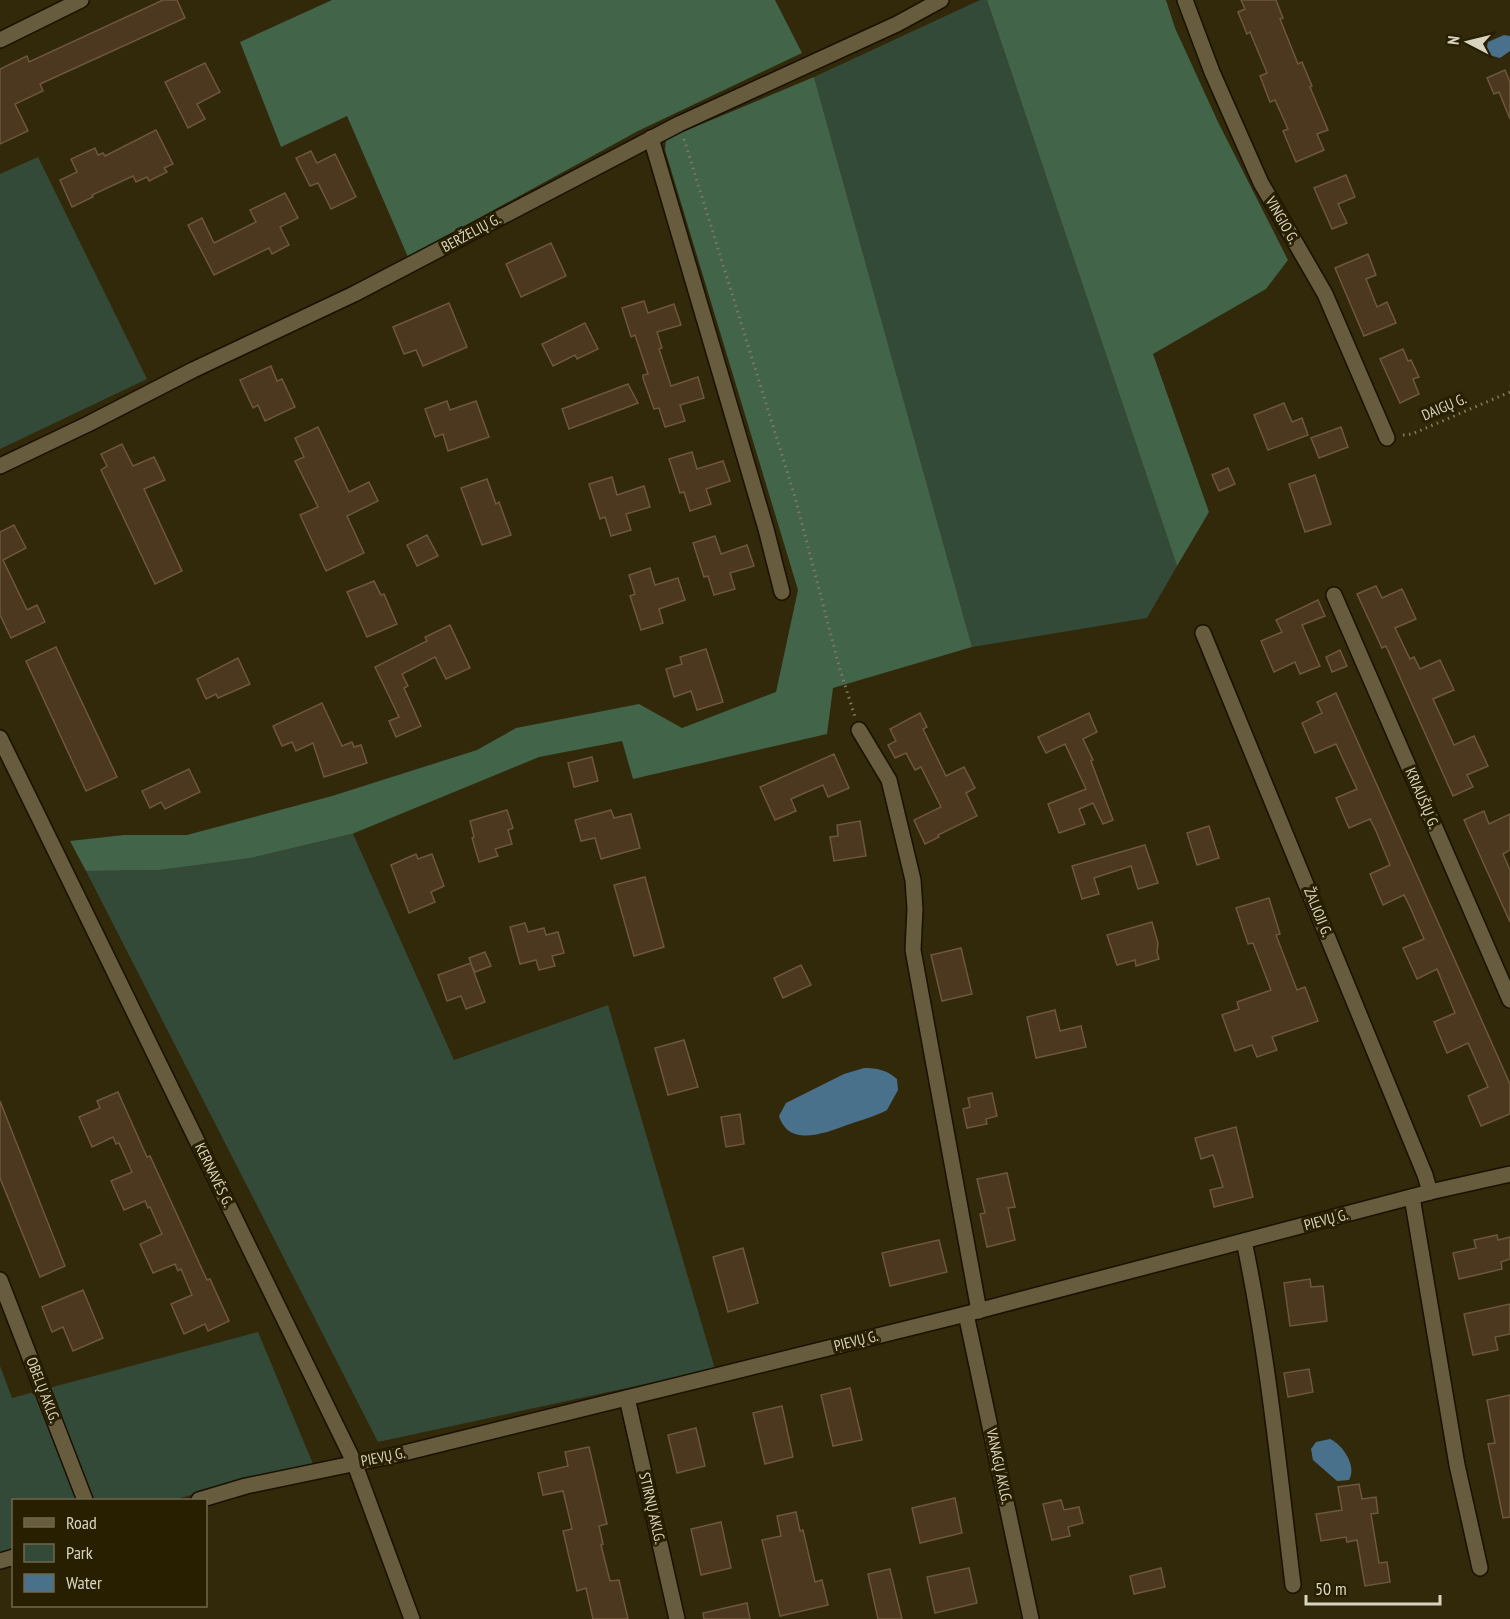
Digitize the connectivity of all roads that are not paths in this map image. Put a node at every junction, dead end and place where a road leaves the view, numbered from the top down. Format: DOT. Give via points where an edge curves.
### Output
graph roads {
  1 [pos="81,0"];
  2 [pos="941,0"];
  3 [pos="1185,0"];
  4 [pos="0,40"];
  5 [pos="651,138"];
  6 [pos="1387,438"];
  7 [pos="0,466"];
  8 [pos="782,592"];
  9 [pos="1334,595"];
  10 [pos="1203,633"];
  11 [pos="859,730"];
  12 [pos="0,738"];
  13 [pos="1510,1000"];
  14 [pos="1510,1174"];
  15 [pos="1430,1192"];
  16 [pos="1412,1197"];
  17 [pos="1244,1241"];
  18 [pos="0,1280"];
  19 [pos="973,1312"];
  20 [pos="627,1398"];
  21 [pos="354,1462"];
  22 [pos="85,1499"];
  23 [pos="202,1499"];
  24 [pos="1480,1568"];
  25 [pos="1293,1585"];
  26 [pos="412,1619"];
  27 [pos="677,1619"];
  28 [pos="1031,1619"];
  1 -- 4 [label="street"];
  2 -- 5 [label="street, BERŽELIŲ G."];
  3 -- 6 [label="street, VINGIO G." via="1261,183 1325,294"];
  5 -- 7 [label="street, BERŽELIŲ G." via="354,294"];
  5 -- 8 [label="street"];
  9 -- 13 [label="street, KRIAUŠIŲ G."];
  10 -- 15 [label="street, ŽALIOJI G."];
  11 -- 19 [label="street, VANAGŲ AKLG." via="889,780 914,880 913,950"];
  12 -- 21 [label="street, KERNAVĖS G."];
  14 -- 15 [label="street, PIEVŲ G."];
  15 -- 16 [label="street, PIEVŲ G."];
  16 -- 17 [label="street, PIEVŲ G."];
  16 -- 24 [label="street" via="1458,1465"];
  17 -- 19 [label="street, PIEVŲ G."];
  17 -- 25 [label="street" via="1268,1371"];
  18 -- 22 [label="street, OBELŲ AKLG."];
  19 -- 20 [label="street, PIEVŲ G."];
  19 -- 28 [label="street, VANAGŲ AKLG."];
  20 -- 21 [label="street, PIEVŲ G."];
  20 -- 27 [label="street, STIRNŲ AKLG."];
  21 -- 23 [label="street, PIEVŲ G."];
  21 -- 26 [label="street, KERNAVĖS G."];
}
